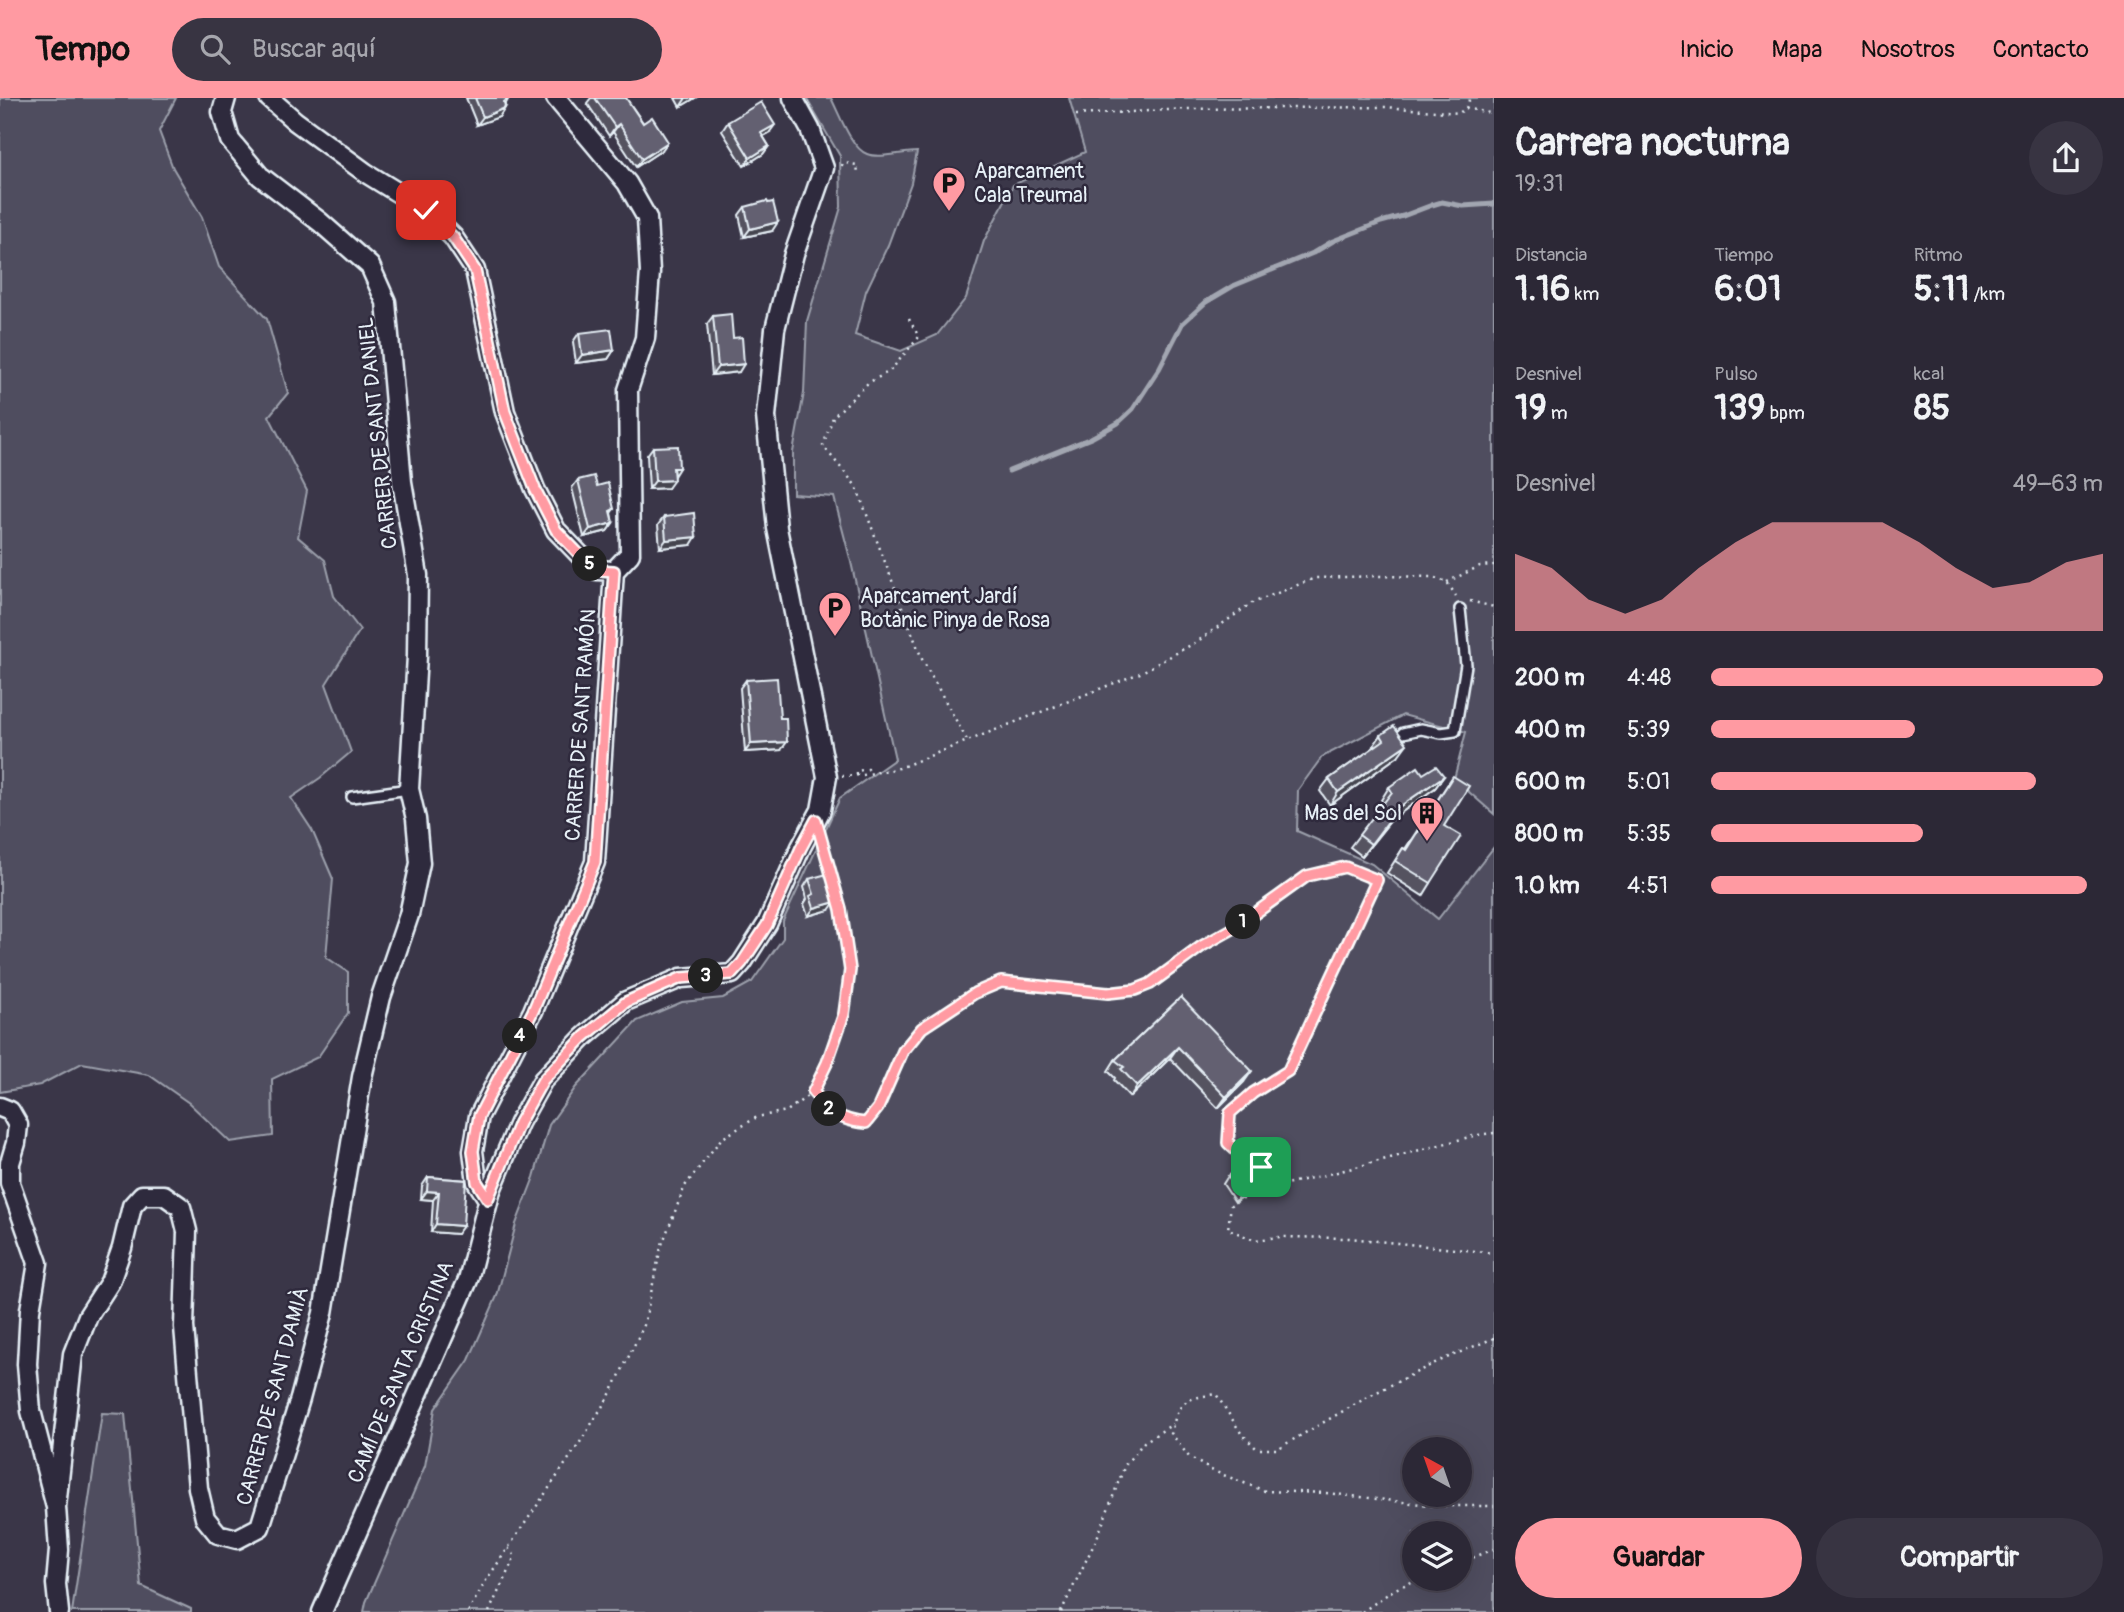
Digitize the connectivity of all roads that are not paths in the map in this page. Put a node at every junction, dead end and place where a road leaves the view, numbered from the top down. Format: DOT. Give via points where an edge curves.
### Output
graph roads {
  1 [pos="226,98"];
  2 [pos="269,98"];
  3 [pos="556,98"];
  4 [pos="793,98"];
  5 [pos="614,571"];
  6 [pos="1460,609"];
  7 [pos="1403,733"];
  8 [pos="409,789"];
  9 [pos="352,797"];
  10 [pos="0,1107"];
  11 [pos="488,1199"];
  12 [pos="56,1507"];
  13 [pos="60,1612"];
  14 [pos="322,1612"];
  1 -- 8 [label="street, CARRER DE SANT DANIEL" via="222,112 230,140 260,176 370,266 386,302 402,482 418,575"];
  2 -- 5 [label="street" via="366,173 426,210 453,237 475,270 505,412 535,489 556,530 581,556 597,570"];
  3 -- 5 [label="street, CARRER DE SANT RAMÓN" via="627,183 647,218 650,272 645,338 628,390 630,554"];
  4 -- 11 [label="street, CAMÍ DE SANTA CRISTINA" via="824,168 794,254 775,329 766,416 777,528 827,777 821,810 767,925 742,963 732,974 681,978 626,1002 584,1037 543,1080 519,1123"];
  5 -- 11 [label="street, CARRER DE SANT RAMÓN" via="595,862 533,1011 479,1116 473,1151 477,1182"];
  6 -- 7 [label="lane" via="1466,666 1455,731"];
  8 -- 9 [label="lane"];
  8 -- 12 [label="street, CARRER DE SANT DAMIÀ" via="420,863 362,1077 323,1313 260,1527 237,1539 218,1534 205,1518 198,1488 184,1327 187,1231 181,1207 164,1195 142,1195 132,1206 110,1282 88,1315 73,1353"];
  10 -- 12 [label="street" via="10,1111 18,1125 10,1183 38,1263 27,1364 31,1411"];
  11 -- 14 [label="street, CAMÍ DE SANTA CRISTINA" via="468,1280"];
  12 -- 13 [label="street" via="59,1549 55,1584"];
}
